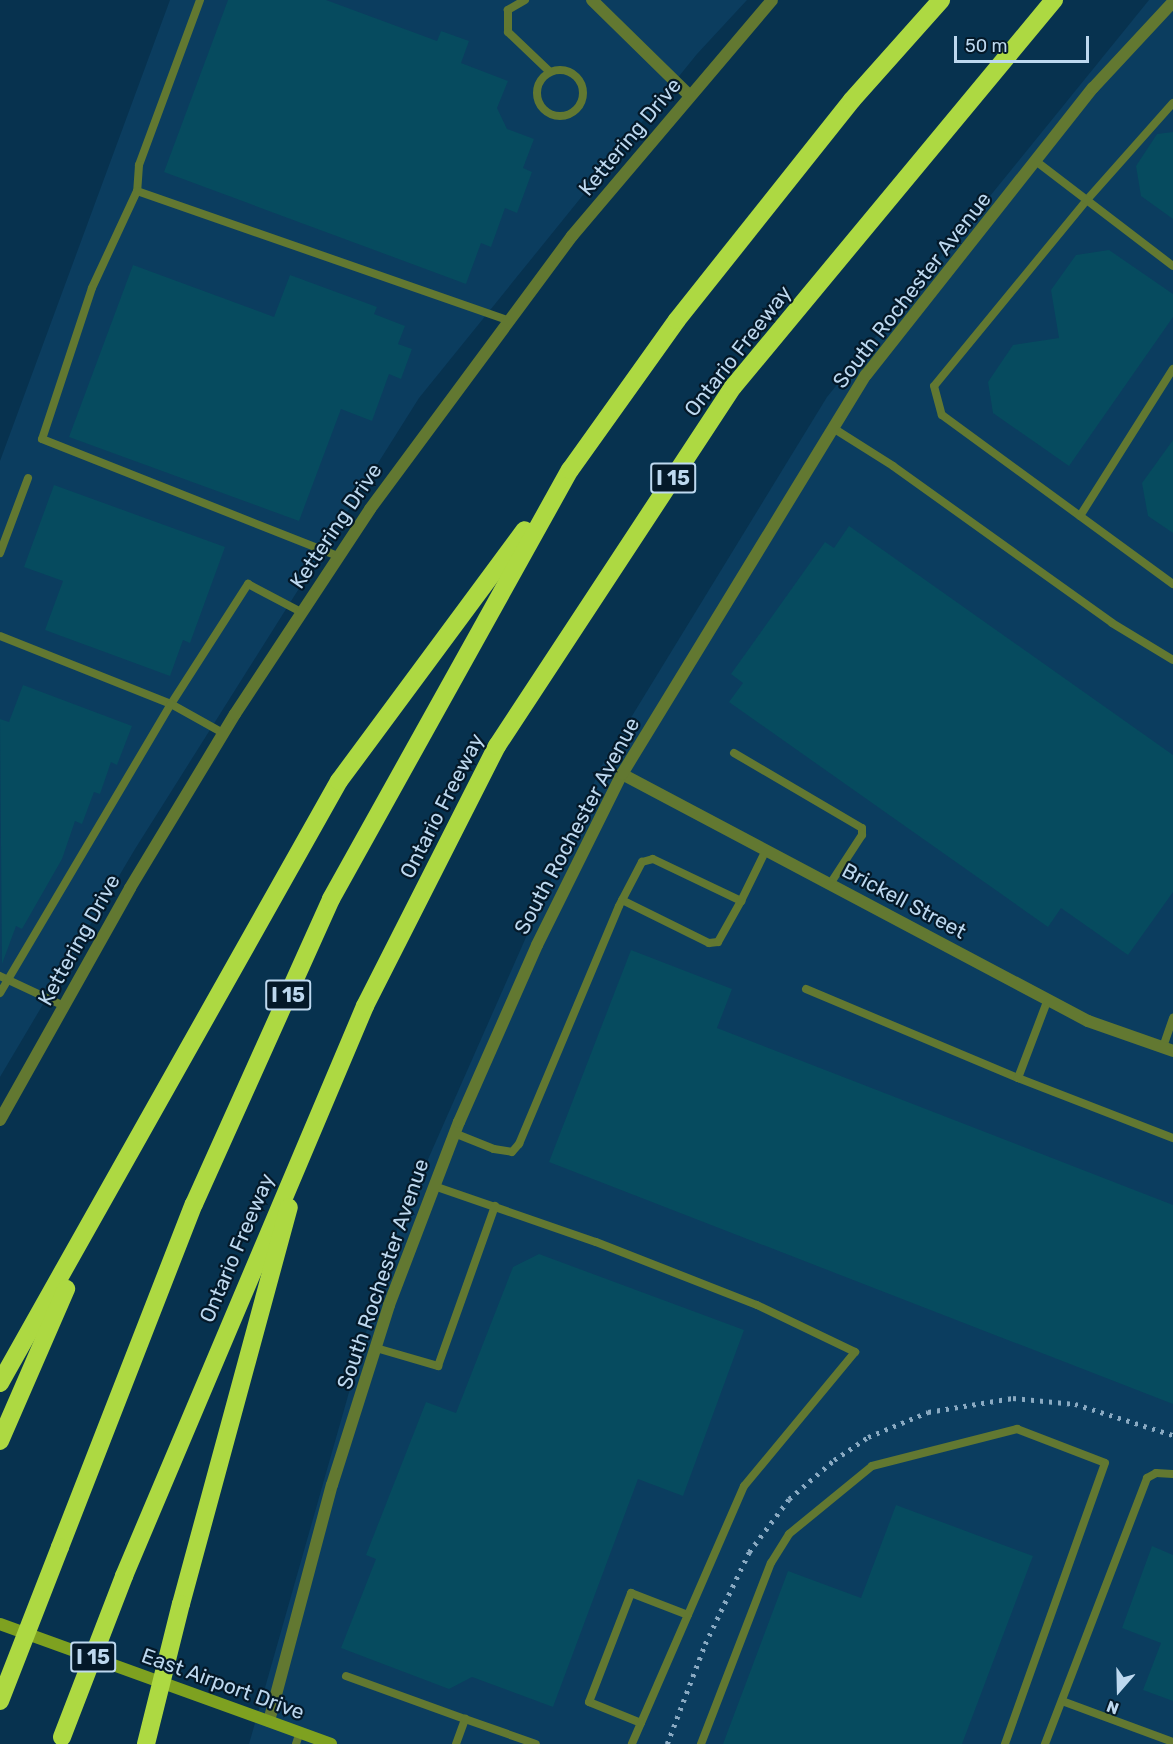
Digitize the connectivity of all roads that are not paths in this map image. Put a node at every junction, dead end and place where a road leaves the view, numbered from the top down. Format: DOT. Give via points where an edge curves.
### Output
graph roads {
  1 [pos="200,0"];
  2 [pos="525,0"];
  3 [pos="592,0"];
  4 [pos="772,0"];
  5 [pos="941,0"];
  6 [pos="1054,0"];
  7 [pos="1173,2"];
  8 [pos="550,72"];
  9 [pos="690,96"];
  10 [pos="1173,103"];
  11 [pos="1037,162"];
  12 [pos="137,191"];
  13 [pos="1086,201"];
  14 [pos="1173,266"];
  15 [pos="507,320"];
  16 [pos="1173,369"];
  17 [pos="833,428"];
  18 [pos="570,470"];
  19 [pos="28,478"];
  20 [pos="1080,516"];
  21 [pos="0,553"];
  22 [pos="338,556"];
  23 [pos="1173,584"];
  24 [pos="301,612"];
  25 [pos="0,636"];
  26 [pos="1173,660"];
  27 [pos="171,704"];
  28 [pos="223,733"];
  29 [pos="734,753"];
  30 [pos="622,774"];
  31 [pos="766,850"];
  32 [pos="830,884"];
  33 [pos="622,900"];
  34 [pos="741,901"];
  35 [pos="4,977"];
  36 [pos="806,989"];
  37 [pos="0,993"];
  38 [pos="1047,999"];
  39 [pos="64,1006"];
  40 [pos="1173,1018"];
  41 [pos="1168,1049"];
  42 [pos="1018,1078"];
  43 [pos="0,1120"];
  44 [pos="454,1133"];
  45 [pos="309,1136"];
  46 [pos="1173,1138"];
  47 [pos="434,1186"];
  48 [pos="495,1206"];
  49 [pos="100,1210"];
  50 [pos="376,1348"];
  51 [pos="0,1383"];
  52 [pos="0,1441"];
  53 [pos="1173,1474"];
  54 [pos="688,1615"];
  55 [pos="0,1624"];
  56 [pos="346,1676"];
  57 [pos="0,1701"];
  58 [pos="1062,1701"];
  59 [pos="465,1719"];
  60 [pos="269,1721"];
  61 [pos="641,1723"];
  62 [pos="298,1738"];
  63 [pos="61,1741"];
  64 [pos="1173,1742"];
  65 [pos="146,1744"];
  66 [pos="331,1744"];
  67 [pos="456,1744"];
  68 [pos="536,1744"];
  69 [pos="632,1744"];
  70 [pos="701,1744"];
  71 [pos="1005,1744"];
  72 [pos="1045,1744"];
  1 -- 12 [label="lane" via="139,165"];
  2 -- 8 [label="lane" via="508,10 508,32"];
  3 -- 9 [label="street"];
  4 -- 9 [label="street, Kettering Drive"];
  5 -- 18 [label="highway, I 15" via="852,100 677,320"];
  6 -- 45 [label="highway, Ontario Freeway / I 15" via="733,387 497,746 365,1006"];
  7 -- 11 [label="street, South Rochester Avenue" via="1094,88"];
  8 -- 8 [label="lane" via="566,70 578,79 583,93 572,112 550,114 539,104 537,88"];
  9 -- 15 [label="street, Kettering Drive"];
  10 -- 13 [label="lane"];
  11 -- 13 [label="lane"];
  11 -- 17 [label="street, South Rochester Avenue" via="866,375"];
  12 -- 15 [label="lane"];
  12 -- 22 [label="lane" via="92,288 42,439"];
  13 -- 14 [label="lane"];
  13 -- 20 [label="lane" via="934,386 942,415"];
  15 -- 22 [label="street, Kettering Drive"];
  16 -- 20 [label="lane"];
  17 -- 26 [label="lane" via="893,466 1112,623"];
  17 -- 30 [label="street, South Rochester Avenue"];
  18 -- 49 [label="highway" via="339,781"];
  18 -- 57 [label="highway, I 15, bridge" via="331,899 194,1204"];
  19 -- 21 [label="lane"];
  20 -- 23 [label="lane"];
  22 -- 24 [label="street, Kettering Drive"];
  24 -- 27 [label="lane" via="248,584"];
  24 -- 28 [label="street, Kettering Drive"];
  25 -- 27 [label="lane"];
  27 -- 28 [label="lane"];
  27 -- 35 [label="lane"];
  28 -- 39 [label="street, Kettering Drive"];
  29 -- 32 [label="lane" via="862,828 862,835"];
  30 -- 31 [label="street, Brickell Street"];
  30 -- 44 [label="street, South Rochester Avenue" via="537,945"];
  31 -- 32 [label="street, Brickell Street"];
  31 -- 34 [label="lane"];
  32 -- 38 [label="street, Brickell Street"];
  33 -- 34 [label="lane" via="642,862 653,859"];
  33 -- 34 [label="lane" via="709,943 718,942"];
  33 -- 44 [label="lane" via="519,1144 512,1152 494,1149"];
  35 -- 37 [label="lane"];
  35 -- 39 [label="lane"];
  36 -- 42 [label="lane"];
  38 -- 41 [label="street, Brickell Street" via="1088,1021"];
  38 -- 42 [label="lane"];
  39 -- 43 [label="street, Kettering Drive"];
  40 -- 41 [label="lane"];
  42 -- 46 [label="lane"];
  44 -- 47 [label="street, South Rochester Avenue"];
  45 -- 63 [label="highway, Ontario Freeway / I 15, bridge" via="124,1576"];
  45 -- 65 [label="highway, bridge"];
  47 -- 48 [label="lane"];
  47 -- 50 [label="street, South Rochester Avenue"];
  48 -- 50 [label="lane" via="438,1366"];
  48 -- 54 [label="lane" via="757,1305 855,1352 744,1486"];
  49 -- 51 [label="highway"];
  49 -- 52 [label="highway"];
  50 -- 60 [label="street, South Rochester Avenue" via="332,1485"];
  53 -- 58 [label="lane" via="1156,1473 1147,1478"];
  54 -- 61 [label="lane"];
  54 -- 61 [label="lane" via="631,1593 590,1702"];
  55 -- 60 [label="main road, East Airport Drive"];
  56 -- 59 [label="lane"];
  58 -- 64 [label="lane"];
  58 -- 72 [label="lane"];
  59 -- 67 [label="lane"];
  59 -- 68 [label="lane"];
  60 -- 62 [label="main road, East Airport Drive"];
  61 -- 69 [label="lane"];
  62 -- 66 [label="main road, East Airport Drive"];
  70 -- 71 [label="lane" via="771,1563 789,1534 872,1466 1017,1429 1105,1463"];
}
